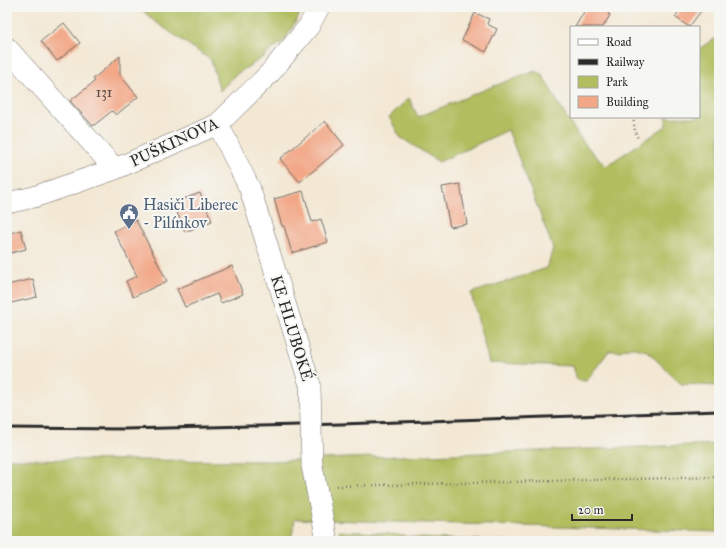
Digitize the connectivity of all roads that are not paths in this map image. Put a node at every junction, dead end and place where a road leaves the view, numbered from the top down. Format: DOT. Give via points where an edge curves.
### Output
graph roads {
  1 [pos="319,7"];
  2 [pos="7,48"];
  3 [pos="218,124"];
  4 [pos="115,169"];
  5 [pos="7,203"];
  6 [pos="327,541"];
  1 -- 3 [label="street, PUŠKINOVA" via="309,26 270,73"];
  2 -- 4 [label="street"];
  3 -- 4 [label="street, PUŠKINOVA"];
  3 -- 6 [label="street, KE HLUBOKÉ, bridge" via="250,188 310,385 312,466"];
  4 -- 5 [label="street, PUŠKINOVA" via="34,197"];
}
